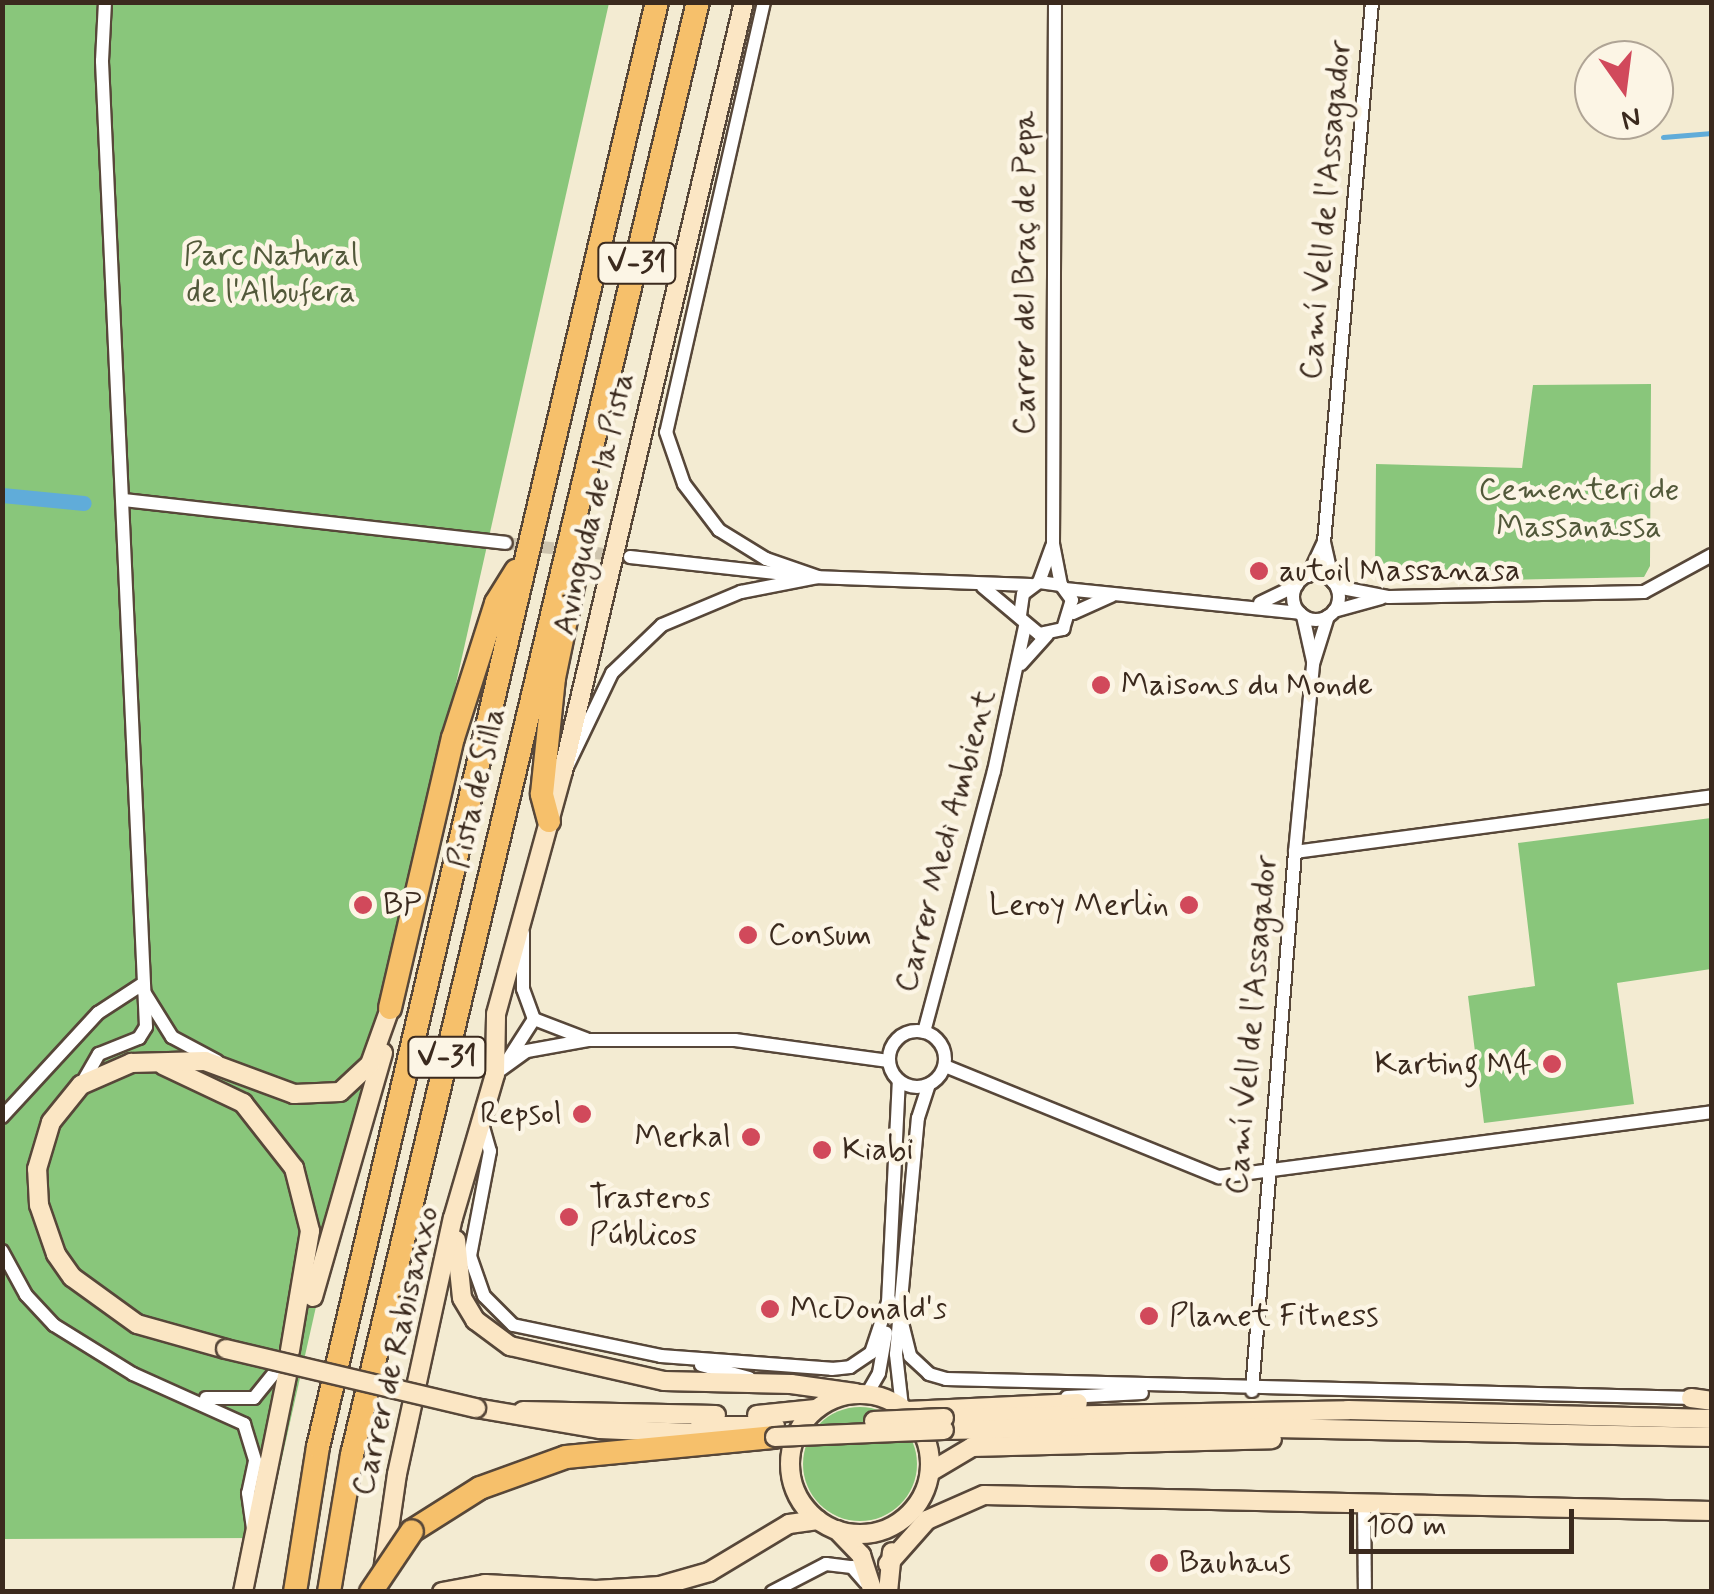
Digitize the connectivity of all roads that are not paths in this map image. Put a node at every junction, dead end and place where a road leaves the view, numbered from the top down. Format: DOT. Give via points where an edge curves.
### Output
graph roads {
  1 [pos="105,2"];
  2 [pos="656,2"];
  3 [pos="698,2"];
  4 [pos="744,2"];
  5 [pos="764,2"];
  6 [pos="1055,2"];
  7 [pos="1372,2"];
  8 [pos="123,500"];
  9 [pos="576,524"];
  10 [pos="1324,542"];
  11 [pos="1053,544"];
  12 [pos="514,552"];
  13 [pos="1712,555"];
  14 [pos="630,556"];
  15 [pos="818,578"];
  16 [pos="1302,581"];
  17 [pos="1035,584"];
  18 [pos="1335,585"];
  19 [pos="983,587"];
  20 [pos="1063,587"];
  21 [pos="1113,595"];
  22 [pos="1389,596"];
  23 [pos="1258,604"];
  24 [pos="1073,613"];
  25 [pos="1302,614"];
  26 [pos="1331,614"];
  27 [pos="1022,621"];
  28 [pos="1046,635"];
  29 [pos="1021,664"];
  30 [pos="1314,664"];
  31 [pos="563,771"];
  32 [pos="1712,796"];
  33 [pos="550,821"];
  34 [pos="1295,852"];
  35 [pos="522,933"];
  36 [pos="141,985"];
  37 [pos="390,1008"];
  38 [pos="534,1019"];
  39 [pos="924,1032"];
  40 [pos="588,1040"];
  41 [pos="509,1058"];
  42 [pos="153,1061"];
  43 [pos="889,1061"];
  44 [pos="224,1066"];
  45 [pos="945,1066"];
  46 [pos="495,1074"];
  47 [pos="899,1081"];
  48 [pos="81,1085"];
  49 [pos="929,1085"];
  50 [pos="1712,1112"];
  51 [pos="2,1117"];
  52 [pos="484,1127"];
  53 [pos="1266,1172"];
  54 [pos="460,1204"];
  55 [pos="2,1251"];
  56 [pos="888,1299"];
  57 [pos="901,1319"];
  58 [pos="662,1356"];
  59 [pos="281,1375"];
  60 [pos="766,1382"];
  61 [pos="1219,1390"];
  62 [pos="1252,1390"];
  63 [pos="862,1394"];
  64 [pos="194,1396"];
  65 [pos="1691,1398"];
  66 [pos="1712,1399"];
  67 [pos="993,1403"];
  68 [pos="476,1408"];
  69 [pos="904,1409"];
  70 [pos="816,1410"];
  71 [pos="1348,1410"];
  72 [pos="524,1411"];
  73 [pos="1712,1420"];
  74 [pos="1502,1423"];
  75 [pos="944,1424"];
  76 [pos="1346,1430"];
  77 [pos="775,1431"];
  78 [pos="1712,1437"];
  79 [pos="930,1472"];
  80 [pos="1364,1502"];
  81 [pos="1712,1511"];
  82 [pos="906,1518"];
  83 [pos="818,1520"];
  84 [pos="253,1530"];
  85 [pos="837,1530"];
  86 [pos="888,1564"];
  87 [pos="243,1592"];
  88 [pos="295,1592"];
  89 [pos="329,1592"];
  90 [pos="371,1592"];
  91 [pos="380,1592"];
  92 [pos="442,1592"];
  93 [pos="772,1592"];
  94 [pos="872,1592"];
  95 [pos="888,1592"];
  96 [pos="1365,1592"];
  1 -- 8 [label="street" via="102,61"];
  2 -- 12 [label="highway, Pista de Silla / V-31"];
  3 -- 9 [label="highway, Pista de Silla / V-31"];
  4 -- 31 [label="street, Avinguda de la Pista"];
  5 -- 15 [label="street, Avinguda de la Pista" via="666,432 684,484 719,530 766,560"];
  6 -- 11 [label="street, Carrer del Braç de Pepa"];
  7 -- 10 [label="street, Camí Vell de l'Assagador"];
  8 -- 12 [label="street"];
  8 -- 36 [label="street"];
  9 -- 33 [label="highway" via="580,558 554,678 542,794"];
  9 -- 89 [label="highway, Pista de Silla / V-31" via="352,1456"];
  10 -- 16 [label="street, Camí Vell de l'Assagador"];
  10 -- 18 [label="street, Camí Vell de l'Assagador"];
  11 -- 17 [label="street, Carrer del Braç de Pepa"];
  11 -- 20 [label="street, Carrer del Braç de Pepa"];
  12 -- 37 [label="highway" via="454,738"];
  12 -- 88 [label="highway, Pista de Silla / V-31" via="318,1447"];
  13 -- 22 [label="street" via="1644,592"];
  14 -- 15 [label="street"];
  15 -- 19 [label="street"];
  15 -- 31 [label="street" via="741,592 662,625 612,673"];
  16 -- 18 [label="street"];
  16 -- 23 [label="street"];
  16 -- 25 [label="street, Camí Vell de l'Assagador" via="1293,600"];
  17 -- 19 [label="street"];
  17 -- 20 [label="street"];
  17 -- 27 [label="street"];
  18 -- 22 [label="street"];
  18 -- 26 [label="street, Camí Vell de l'Assagador"];
  19 -- 27 [label="street"];
  20 -- 21 [label="street"];
  20 -- 24 [label="street"];
  21 -- 23 [label="street"];
  21 -- 24 [label="street"];
  22 -- 26 [label="street"];
  23 -- 25 [label="street"];
  24 -- 28 [label="street" via="1064,629"];
  25 -- 26 [label="street"];
  25 -- 30 [label="street, Camí Vell de l'Assagador"];
  26 -- 30 [label="street, Camí Vell de l'Assagador"];
  27 -- 28 [label="street"];
  27 -- 29 [label="street, Carrer Medi Ambient"];
  28 -- 29 [label="street, Carrer Medi Ambient"];
  29 -- 39 [label="street, Carrer Medi Ambient"];
  30 -- 34 [label="street, Camí Vell de l'Assagador"];
  31 -- 33 [label="street, Avinguda de la Pista"];
  32 -- 34 [label="street"];
  33 -- 35 [label="street, Avinguda de la Pista"];
  34 -- 53 [label="street, Camí Vell de l'Assagador"];
  35 -- 38 [label="street, Avinguda de la Pista" via="524,989"];
  35 -- 46 [label="street, Carrer de Rabisanxo" via="496,1014"];
  36 -- 44 [label="street" via="172,1038 200,1047"];
  36 -- 48 [label="street" via="146,1028 99,1054"];
  36 -- 51 [label="street" via="98,1013"];
  37 -- 42 [label="street" via="291,1346 310,1231 294,1168 243,1103"];
  37 -- 44 [label="street" via="370,1064 340,1092 294,1094"];
  38 -- 40 [label="street"];
  38 -- 41 [label="street"];
  39 -- 43 [label="street" via="902,1036"];
  39 -- 45 [label="street" via="942,1044"];
  40 -- 41 [label="street"];
  40 -- 43 [label="street" via="735,1040"];
  41 -- 46 [label="street"];
  42 -- 44 [label="street"];
  42 -- 48 [label="street" via="108,1070"];
  43 -- 47 [label="street"];
  45 -- 49 [label="street"];
  45 -- 53 [label="street" via="1219,1177"];
  46 -- 52 [label="street, Carrer de Rabisanxo"];
  47 -- 49 [label="street"];
  47 -- 56 [label="street"];
  48 -- 68 [label="street, bridge" via="51,1122 37,1169 39,1205 56,1254 111,1311 226,1348"];
  49 -- 57 [label="street" via="918,1118"];
  50 -- 53 [label="street"];
  52 -- 54 [label="street, Carrer de Rabisanxo"];
  52 -- 58 [label="street, Carrer de Rabisanxo" via="490,1151 472,1230 474,1276 498,1314 532,1333"];
  53 -- 62 [label="street, Camí Vell de l'Assagador"];
  54 -- 60 [label="street" via="462,1298 493,1336 531,1353 664,1381"];
  54 -- 91 [label="street, Carrer de Rabisanxo" via="397,1474"];
  55 -- 64 [label="street" via="26,1295 54,1325 133,1374"];
  56 -- 58 [label="street" via="871,1353 850,1367"];
  56 -- 63 [label="street" via="879,1373"];
  57 -- 61 [label="street" via="910,1356 928,1374 946,1379"];
  57 -- 69 [label="street" via="896,1354"];
  58 -- 60 [label="street"];
  59 -- 64 [label="street" via="240,1402"];
  59 -- 84 [label="street"];
  60 -- 63 [label="street"];
  61 -- 62 [label="street"];
  61 -- 67 [label="street"];
  62 -- 65 [label="street"];
  63 -- 69 [label="street"];
  63 -- 70 [label="street"];
  64 -- 84 [label="street" via="231,1414 252,1440"];
  65 -- 66 [label="street"];
  67 -- 69 [label="street"];
  67 -- 71 [label="street"];
  68 -- 72 [label="street"];
  68 -- 77 [label="street" via="600,1428"];
  69 -- 79 [label="street" via="926,1439"];
  70 -- 72 [label="street"];
  70 -- 83 [label="street" via="792,1444 790,1466 794,1486"];
  71 -- 74 [label="street"];
  71 -- 75 [label="street"];
  72 -- 77 [label="street"];
  73 -- 74 [label="street"];
  74 -- 76 [label="street"];
  74 -- 78 [label="street"];
  75 -- 76 [label="street"];
  75 -- 77 [label="street, bridge"];
  76 -- 79 [label="street" via="1270,1439 972,1447"];
  77 -- 90 [label="highway, bridge" via="566,1456 480,1488 412,1531"];
  79 -- 82 [label="street"];
  80 -- 81 [label="street"];
  80 -- 86 [label="street" via="984,1495 928,1520"];
  80 -- 96 [label="street"];
  82 -- 85 [label="street" via="872,1533"];
  82 -- 86 [label="street"];
  83 -- 85 [label="street"];
  83 -- 92 [label="street" via="789,1524 708,1572 660,1586 485,1584"];
  84 -- 87 [label="street"];
  85 -- 94 [label="street" via="860,1554"];
  86 -- 95 [label="street"];
  93 -- 94 [label="street" via="826,1564 852,1568"];
}
